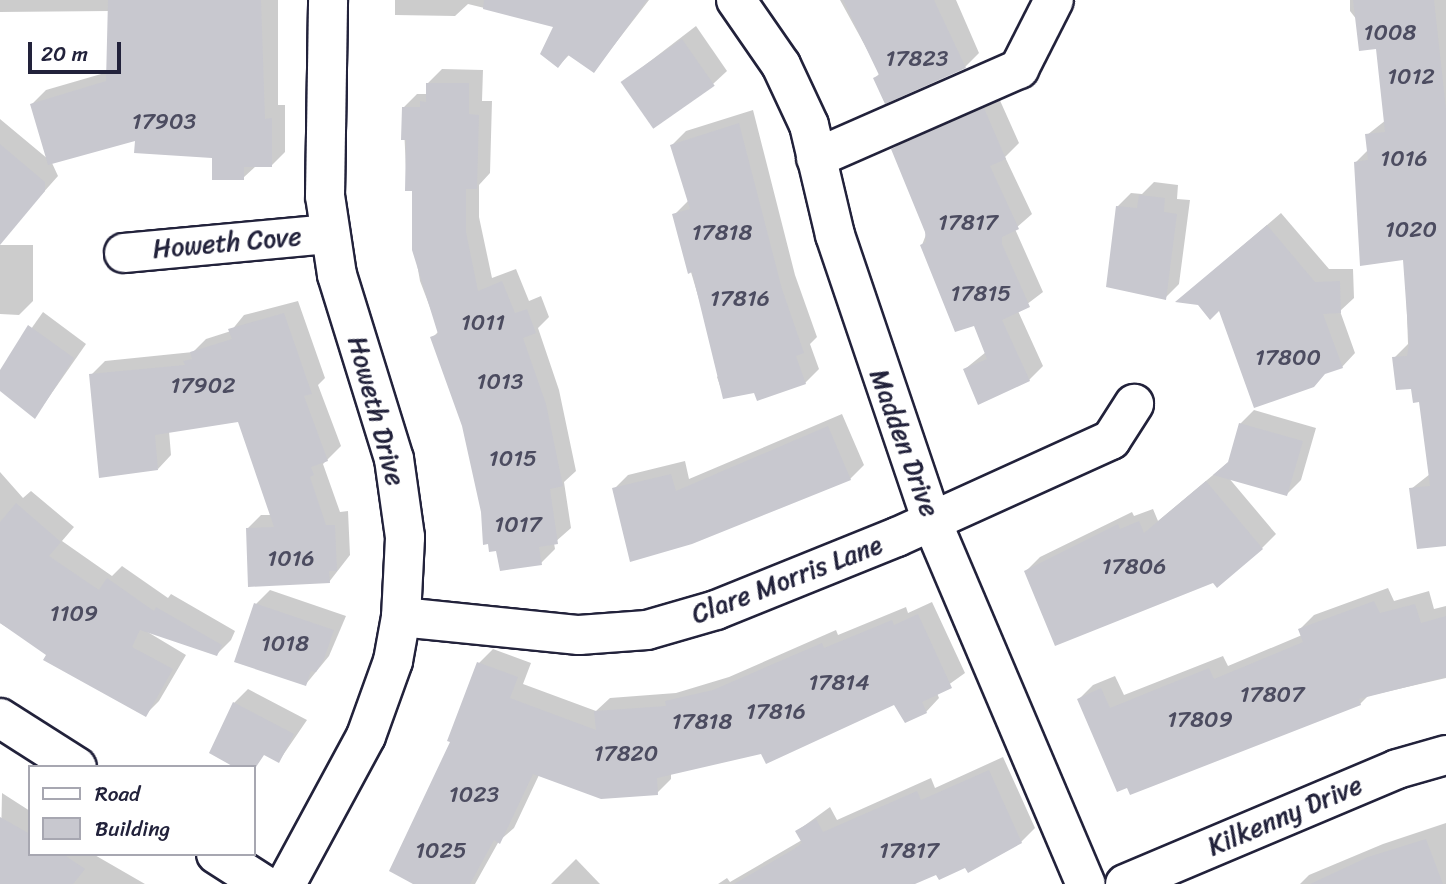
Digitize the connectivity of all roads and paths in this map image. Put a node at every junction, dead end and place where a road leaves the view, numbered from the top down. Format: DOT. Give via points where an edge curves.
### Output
graph roads {
  1 [pos="328,0"];
  2 [pos="736,0"];
  3 [pos="1054,0"];
  4 [pos="816,158"];
  5 [pos="330,234"];
  6 [pos="124,253"];
  7 [pos="1134,404"];
  8 [pos="932,522"];
  9 [pos="401,617"];
  10 [pos="0,718"];
  11 [pos="1446,755"];
  12 [pos="74,765"];
  13 [pos="219,856"];
  14 [pos="264,884"];
  15 [pos="286,884"];
  16 [pos="1086,884"];
  17 [pos="1125,884"];
  1 -- 5 [label="street, Howeth Drive" via="325,196"];
  2 -- 4 [label="street, Madden Drive" via="781,65 809,125"];
  3 -- 4 [label="street" via="1019,69"];
  4 -- 8 [label="street, Madden Drive" via="835,235"];
  5 -- 6 [label="street, Howeth Cove"];
  5 -- 9 [label="street, Howeth Drive" via="337,275 394,459 404,537"];
  7 -- 8 [label="street, Clare Morris Lane" via="1111,440"];
  8 -- 9 [label="street, Clare Morris Lane" via="716,610 647,630 579,635"];
  8 -- 16 [label="street, Madden Drive"];
  9 -- 15 [label="street, Howeth Drive" via="393,661 366,736"];
  10 -- 12 [label="street"];
  11 -- 17 [label="street, Kilkenny Drive" via="1397,769"];
  13 -- 14 [label="street"];
}
